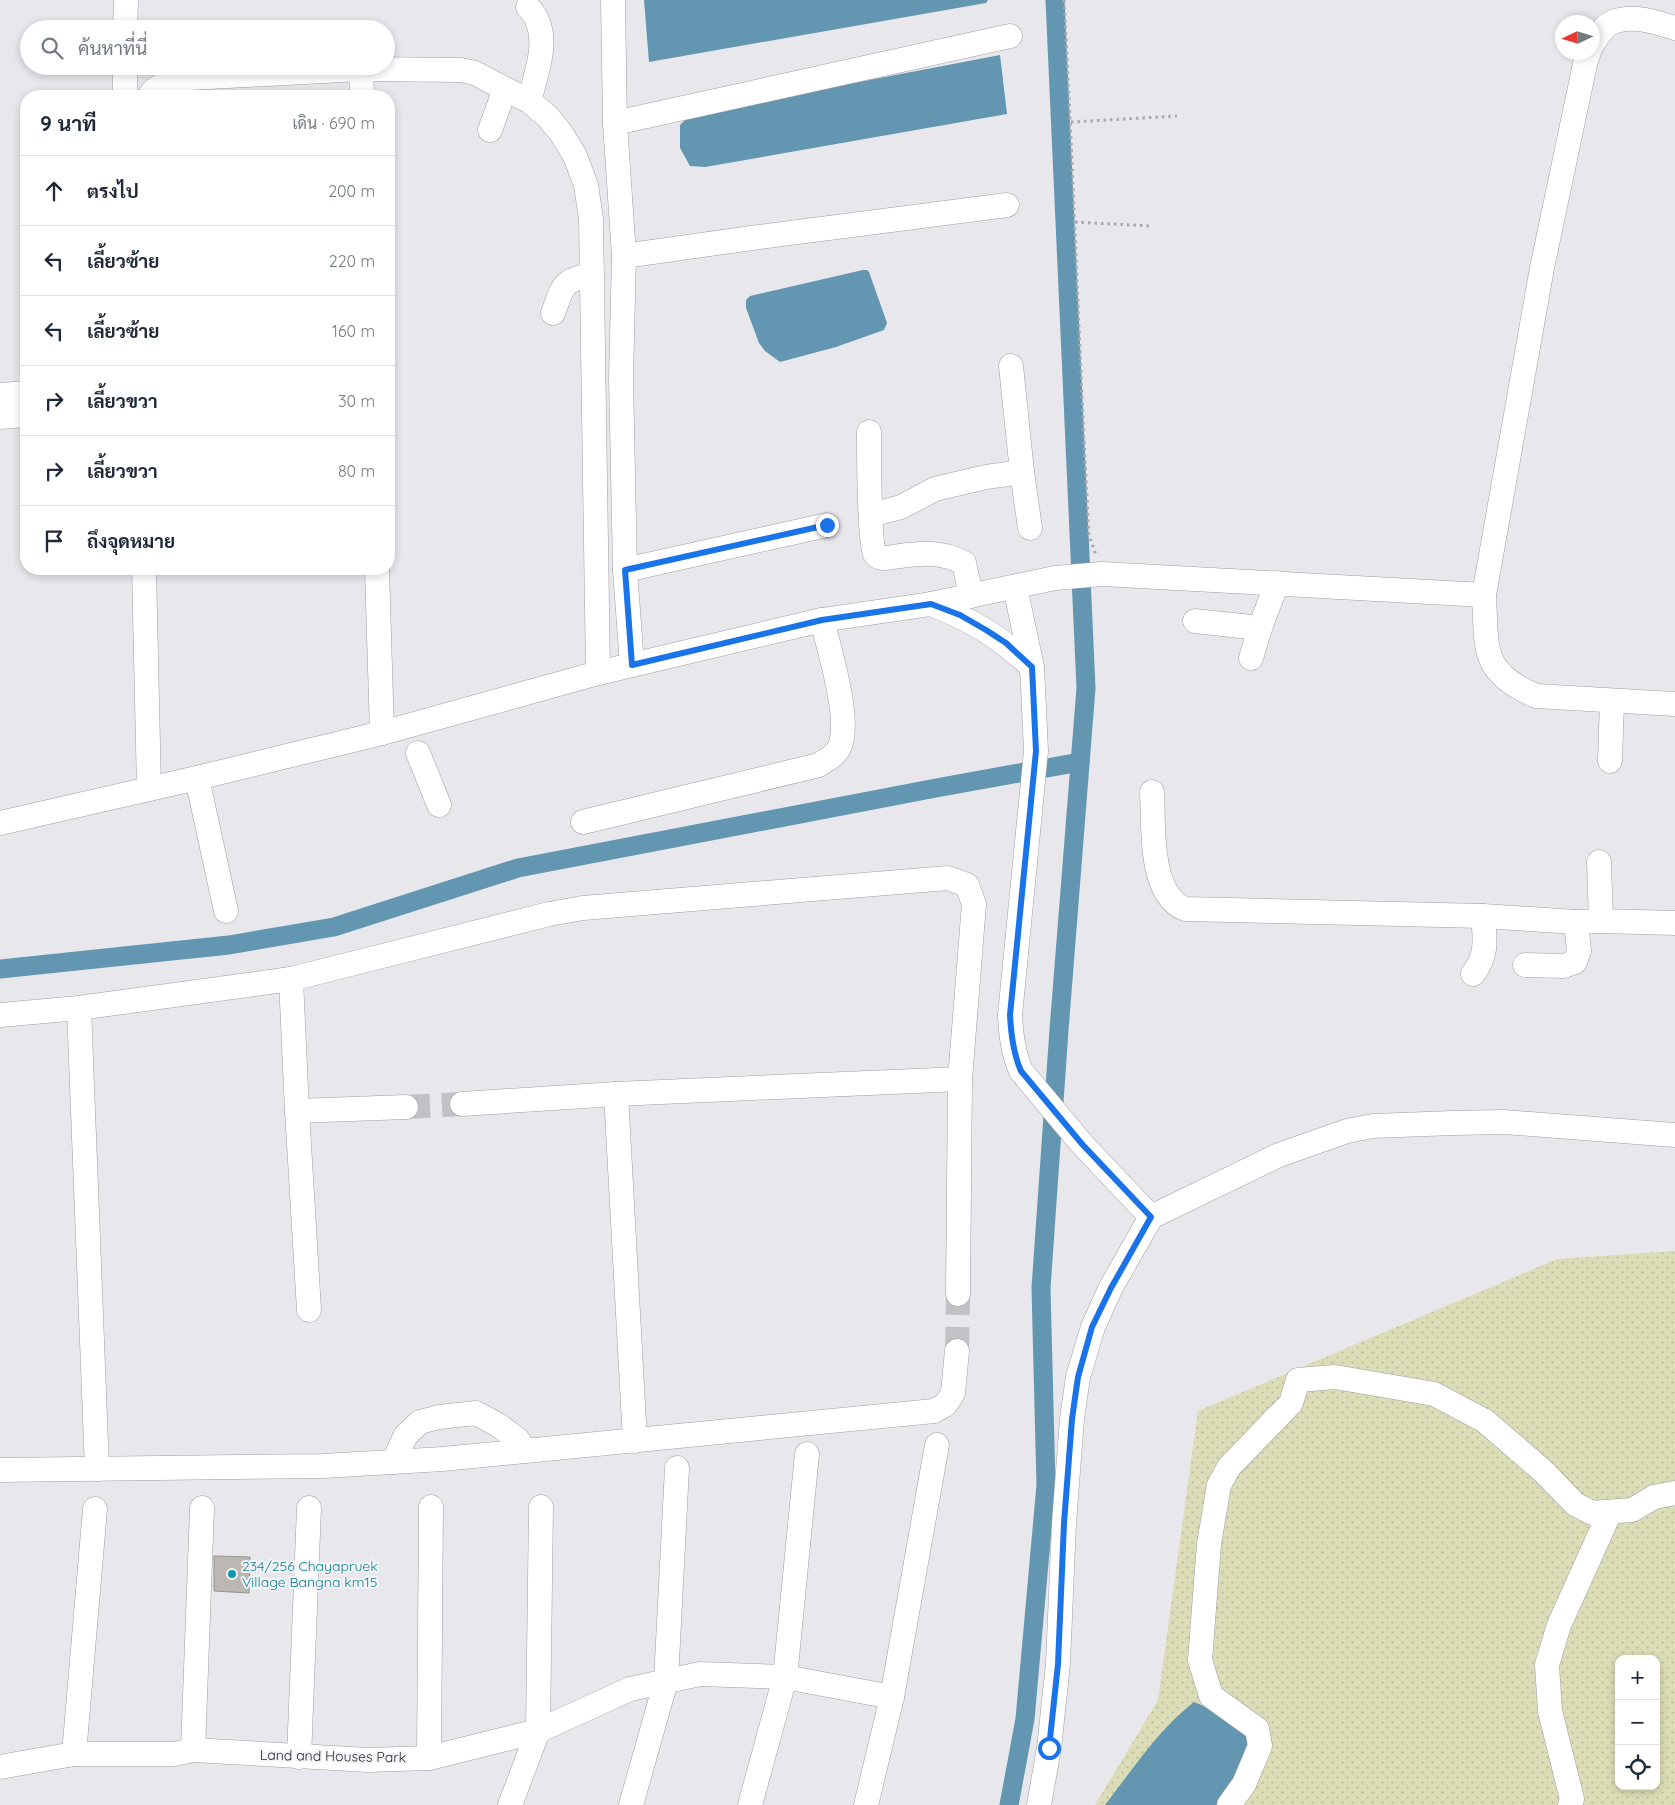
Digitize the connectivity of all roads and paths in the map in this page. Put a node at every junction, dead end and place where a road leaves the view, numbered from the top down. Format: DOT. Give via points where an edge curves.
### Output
graph roads {
  1 [pos="126,0"];
  2 [pos="612,0"];
  3 [pos="1064,0"];
  4 [pos="528,7"];
  5 [pos="125,20"];
  6 [pos="1675,28"];
  7 [pos="1600,33"];
  8 [pos="1010,36"];
  9 [pos="1585,60"];
  10 [pos="395,69"];
  11 [pos="125,75"];
  12 [pos="258,75"];
  13 [pos="361,75"];
  14 [pos="505,88"];
  15 [pos="125,90"];
  16 [pos="155,90"];
  17 [pos="362,90"];
  18 [pos="529,101"];
  19 [pos="1177,116"];
  20 [pos="1071,122"];
  21 [pos="615,123"];
  22 [pos="490,130"];
  23 [pos="1007,205"];
  24 [pos="1075,222"];
  25 [pos="1150,226"];
  26 [pos="624,256"];
  27 [pos="592,274"];
  28 [pos="553,313"];
  29 [pos="1011,366"];
  30 [pos="20,393"];
  31 [pos="0,395"];
  32 [pos="20,415"];
  33 [pos="0,417"];
  34 [pos="869,432"];
  35 [pos="1022,472"];
  36 [pos="871,515"];
  37 [pos="827,525"];
  38 [pos="1030,528"];
  39 [pos="625,570"];
  40 [pos="1102,574"];
  41 [pos="144,575"];
  42 [pos="377,575"];
  43 [pos="1277,584"];
  44 [pos="1015,587"];
  45 [pos="1484,595"];
  46 [pos="970,596"];
  47 [pos="931,604"];
  48 [pos="822,620"];
  49 [pos="1195,621"];
  50 [pos="1260,628"];
  51 [pos="1251,658"];
  52 [pos="632,665"];
  53 [pos="1032,667"];
  54 [pos="598,673"];
  55 [pos="1612,700"];
  56 [pos="1675,704"];
  57 [pos="382,733"];
  58 [pos="414,736"];
  59 [pos="1610,761"];
  60 [pos="197,778"];
  61 [pos="149,789"];
  62 [pos="1152,792"];
  63 [pos="439,805"];
  64 [pos="583,822"];
  65 [pos="0,823"];
  66 [pos="1599,862"];
  67 [pos="226,911"];
  68 [pos="1483,916"];
  69 [pos="1601,921"];
  70 [pos="1576,922"];
  71 [pos="1675,923"];
  72 [pos="1526,965"];
  73 [pos="1473,974"];
  74 [pos="291,979"];
  75 [pos="79,1008"];
  76 [pos="0,1015"];
  77 [pos="960,1079"];
  78 [pos="616,1094"];
  79 [pos="462,1104"];
  80 [pos="406,1107"];
  81 [pos="296,1111"];
  82 [pos="1675,1135"];
  83 [pos="1151,1217"];
  84 [pos="958,1294"];
  85 [pos="309,1310"];
  86 [pos="957,1351"];
  87 [pos="635,1441"];
  88 [pos="937,1445"];
  89 [pos="526,1451"];
  90 [pos="807,1454"];
  91 [pos="393,1462"];
  92 [pos="677,1468"];
  93 [pos="97,1469"];
  94 [pos="0,1470"];
  95 [pos="1675,1493"];
  96 [pos="431,1507"];
  97 [pos="541,1507"];
  98 [pos="202,1508"];
  99 [pos="308,1508"];
  100 [pos="95,1509"];
  101 [pos="1610,1512"];
  102 [pos="785,1677"];
  103 [pos="666,1681"];
  104 [pos="892,1697"];
  105 [pos="538,1731"];
  106 [pos="193,1750"];
  107 [pos="74,1754"];
  108 [pos="299,1757"];
  109 [pos="429,1758"];
  110 [pos="0,1767"];
  111 [pos="510,1805"];
  112 [pos="631,1805"];
  113 [pos="750,1805"];
  114 [pos="866,1805"];
  115 [pos="1039,1805"];
  116 [pos="1230,1805"];
  117 [pos="1570,1805"];
  1 -- 5 [label="street"];
  2 -- 21 [label="street"];
  3 -- 20 [label="path"];
  4 -- 18 [label="street" via="541,27 539,65"];
  6 -- 7 [label="street" via="1648,19 1631,19 1612,22"];
  8 -- 21 [label="street"];
  9 -- 45 [label="street" via="1542,268"];
  10 -- 14 [label="street" via="475,72"];
  11 -- 15 [label="street"];
  12 -- 16 [label="street" via="172,80"];
  13 -- 17 [label="street"];
  14 -- 18 [label="street"];
  14 -- 22 [label="street"];
  18 -- 27 [label="street" via="561,133 575,156 586,185 592,219"];
  19 -- 20 [label="path"];
  20 -- 24 [label="path"];
  21 -- 26 [label="street"];
  23 -- 26 [label="street"];
  24 -- 25 [label="path"];
  24 -- 40 [label="path" via="1089,535"];
  26 -- 39 [label="street" via="621,378"];
  27 -- 28 [label="street" via="563,286"];
  27 -- 54 [label="street"];
  29 -- 35 [label="street"];
  30 -- 31 [label="street"];
  32 -- 33 [label="street"];
  34 -- 36 [label="street"];
  35 -- 36 [label="street" via="935,489 901,507"];
  35 -- 38 [label="street"];
  36 -- 46 [label="street" via="873,548 880,558 929,553 949,556 964,563"];
  37 -- 39 [label="street"];
  39 -- 52 [label="street"];
  40 -- 43 [label="street"];
  40 -- 44 [label="street" via="1055,578"];
  41 -- 61 [label="street"];
  42 -- 57 [label="street"];
  43 -- 45 [label="street"];
  43 -- 50 [label="street"];
  44 -- 46 [label="street"];
  44 -- 53 [label="street"];
  45 -- 55 [label="street" via="1487,647 1493,666 1516,688 1536,696"];
  46 -- 47 [label="street"];
  47 -- 48 [label="street"];
  47 -- 53 [label="street" via="986,630"];
  48 -- 52 [label="street"];
  48 -- 64 [label="street" via="840,695 843,736 835,754 819,765"];
  49 -- 50 [label="street"];
  50 -- 51 [label="street"];
  52 -- 54 [label="street"];
  53 -- 83 [label="street" via="1036,751 1010,1015 1015,1057 1021,1071 1082,1144"];
  54 -- 58 [label="street"];
  55 -- 56 [label="street"];
  55 -- 59 [label="street"];
  57 -- 58 [label="street"];
  57 -- 60 [label="street"];
  58 -- 63 [label="street"];
  60 -- 61 [label="street"];
  60 -- 67 [label="street"];
  61 -- 65 [label="street"];
  62 -- 68 [label="street" via="1156,866 1161,883 1177,906"];
  66 -- 69 [label="street"];
  68 -- 70 [label="street"];
  68 -- 73 [label="street" via="1486,948"];
  69 -- 70 [label="street"];
  69 -- 71 [label="street"];
  70 -- 72 [label="street" via="1579,951 1575,962 1564,966"];
  74 -- 75 [label="street"];
  74 -- 77 [label="street" via="583,908 948,878 966,885 974,904"];
  74 -- 81 [label="street"];
  75 -- 76 [label="street"];
  75 -- 93 [label="street"];
  77 -- 78 [label="street"];
  77 -- 84 [label="street"];
  78 -- 79 [label="street"];
  78 -- 87 [label="street"];
  80 -- 81 [label="street"];
  81 -- 85 [label="street"];
  82 -- 83 [label="street" via="1504,1122 1373,1126 1347,1131 1279,1155"];
  83 -- 115 [label="street" via="1092,1327 1078,1377 1064,1523 1058,1664"];
  86 -- 87 [label="street" via="953,1393 945,1405 934,1411"];
  87 -- 89 [label="street"];
  88 -- 104 [label="street"];
  89 -- 91 [label="street"];
  89 -- 91 [label="street" via="517,1439 476,1413 420,1422 406,1435"];
  90 -- 102 [label="street"];
  91 -- 93 [label="street"];
  92 -- 103 [label="street"];
  93 -- 94 [label="street"];
  95 -- 101 [label="street" via="1654,1497 1632,1510"];
  96 -- 109 [label="street"];
  97 -- 105 [label="street"];
  98 -- 106 [label="street"];
  99 -- 108 [label="street"];
  100 -- 107 [label="street"];
  101 -- 116 [label="street" via="1592,1513 1575,1504 1543,1471 1485,1421 1434,1394 1336,1377 1298,1380 1291,1403 1229,1466 1219,1485 1209,1544 1200,1660 1211,1696 1257,1729 1260,1746 1244,1784"];
  101 -- 117 [label="street" via="1559,1625 1547,1666 1550,1711 1572,1799"];
  102 -- 103 [label="street, Land and Houses Park" via="700,1674"];
  102 -- 104 [label="street, Land and Houses Park"];
  102 -- 113 [label="street"];
  103 -- 105 [label="street, Land and Houses Park" via="630,1689"];
  103 -- 112 [label="street"];
  104 -- 114 [label="street"];
  105 -- 109 [label="street, Land and Houses Park"];
  105 -- 111 [label="street"];
  106 -- 107 [label="street, Land and Houses Park" via="174,1754"];
  106 -- 108 [label="street, Land and Houses Park"];
  107 -- 110 [label="street, Land and Houses Park"];
  108 -- 109 [label="street, Land and Houses Park"];
}
